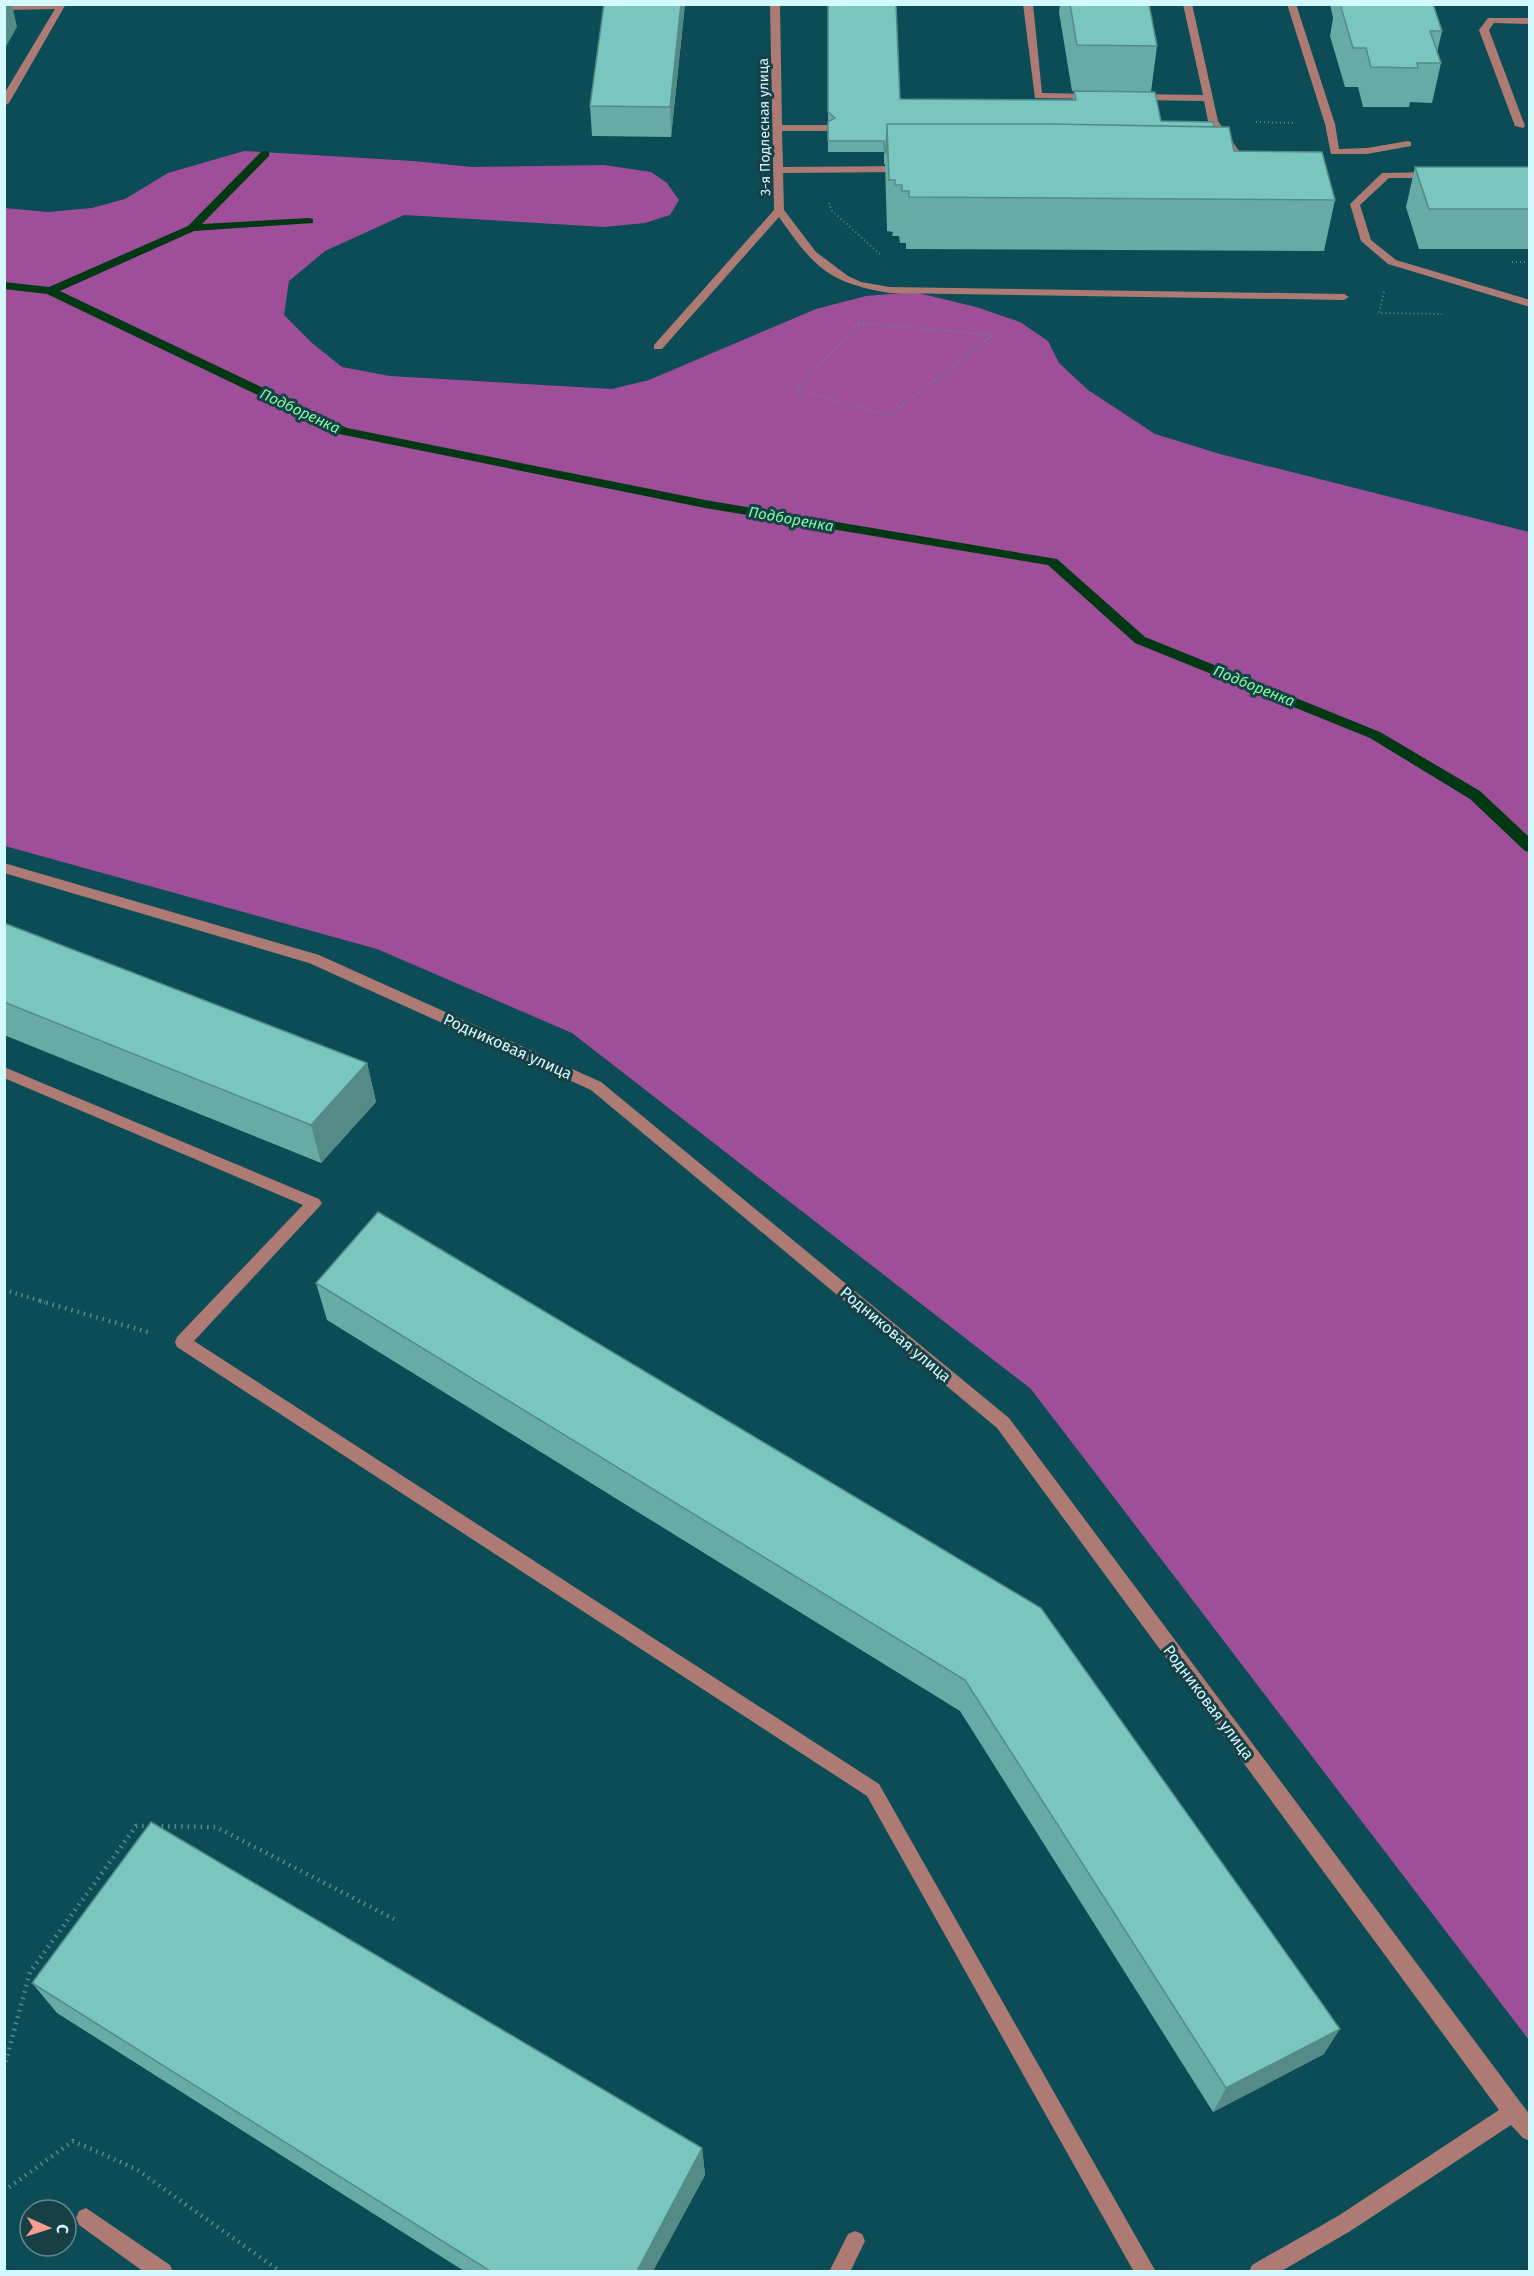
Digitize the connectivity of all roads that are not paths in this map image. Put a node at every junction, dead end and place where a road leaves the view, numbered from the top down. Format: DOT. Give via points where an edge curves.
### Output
graph roads {
  1 [pos="776,4"];
  2 [pos="1028,4"];
  3 [pos="1187,4"];
  4 [pos="1291,4"];
  5 [pos="62,5"];
  6 [pos="4,7"];
  7 [pos="1530,21"];
  8 [pos="1106,97"];
  9 [pos="1129,97"];
  10 [pos="1208,98"];
  11 [pos="4,104"];
  12 [pos="1520,126"];
  13 [pos="777,128"];
  14 [pos="828,128"];
  15 [pos="1407,144"];
  16 [pos="778,170"];
  17 [pos="917,170"];
  18 [pos="1239,173"];
  19 [pos="1446,175"];
  20 [pos="779,210"];
  21 [pos="1344,297"];
  22 [pos="1530,304"];
  23 [pos="657,347"];
  24 [pos="4,867"];
  25 [pos="4,1072"];
  26 [pos="1513,2112"];
  27 [pos="1530,2131"];
  28 [pos="86,2218"];
  29 [pos="855,2241"];
  30 [pos="164,2271"];
  31 [pos="839,2271"];
  32 [pos="1146,2271"];
  33 [pos="1259,2271"];
  1 -- 13 [label="street, 3-я Подлесная улица"];
  2 -- 8 [label="street" via="1038,96"];
  3 -- 10 [label="street"];
  4 -- 15 [label="street" via="1330,124 1335,152"];
  5 -- 6 [label="street"];
  5 -- 11 [label="street"];
  7 -- 12 [label="street" via="1491,20 1484,30"];
  9 -- 10 [label="street"];
  10 -- 18 [label="street" via="1214,121 1250,173"];
  13 -- 14 [label="street"];
  13 -- 16 [label="street, 3-я Подлесная улица"];
  16 -- 17 [label="street"];
  16 -- 20 [label="street, 3-я Подлесная улица"];
  19 -- 22 [label="street" via="1386,174 1355,204 1366,241 1392,262"];
  20 -- 21 [label="street" via="806,248 828,268 856,283 890,290"];
  20 -- 23 [label="street, 3-я Подлесная улица"];
  24 -- 26 [label="street, Родниковая улица" via="314,959 596,1086 1003,1423"];
  25 -- 32 [label="street" via="314,1203 183,1342 873,1790"];
  26 -- 27 [label="street, Родниковая улица"];
  26 -- 33 [label="street" via="1345,2223"];
  28 -- 30 [label="street"];
  29 -- 31 [label="street"];
}
